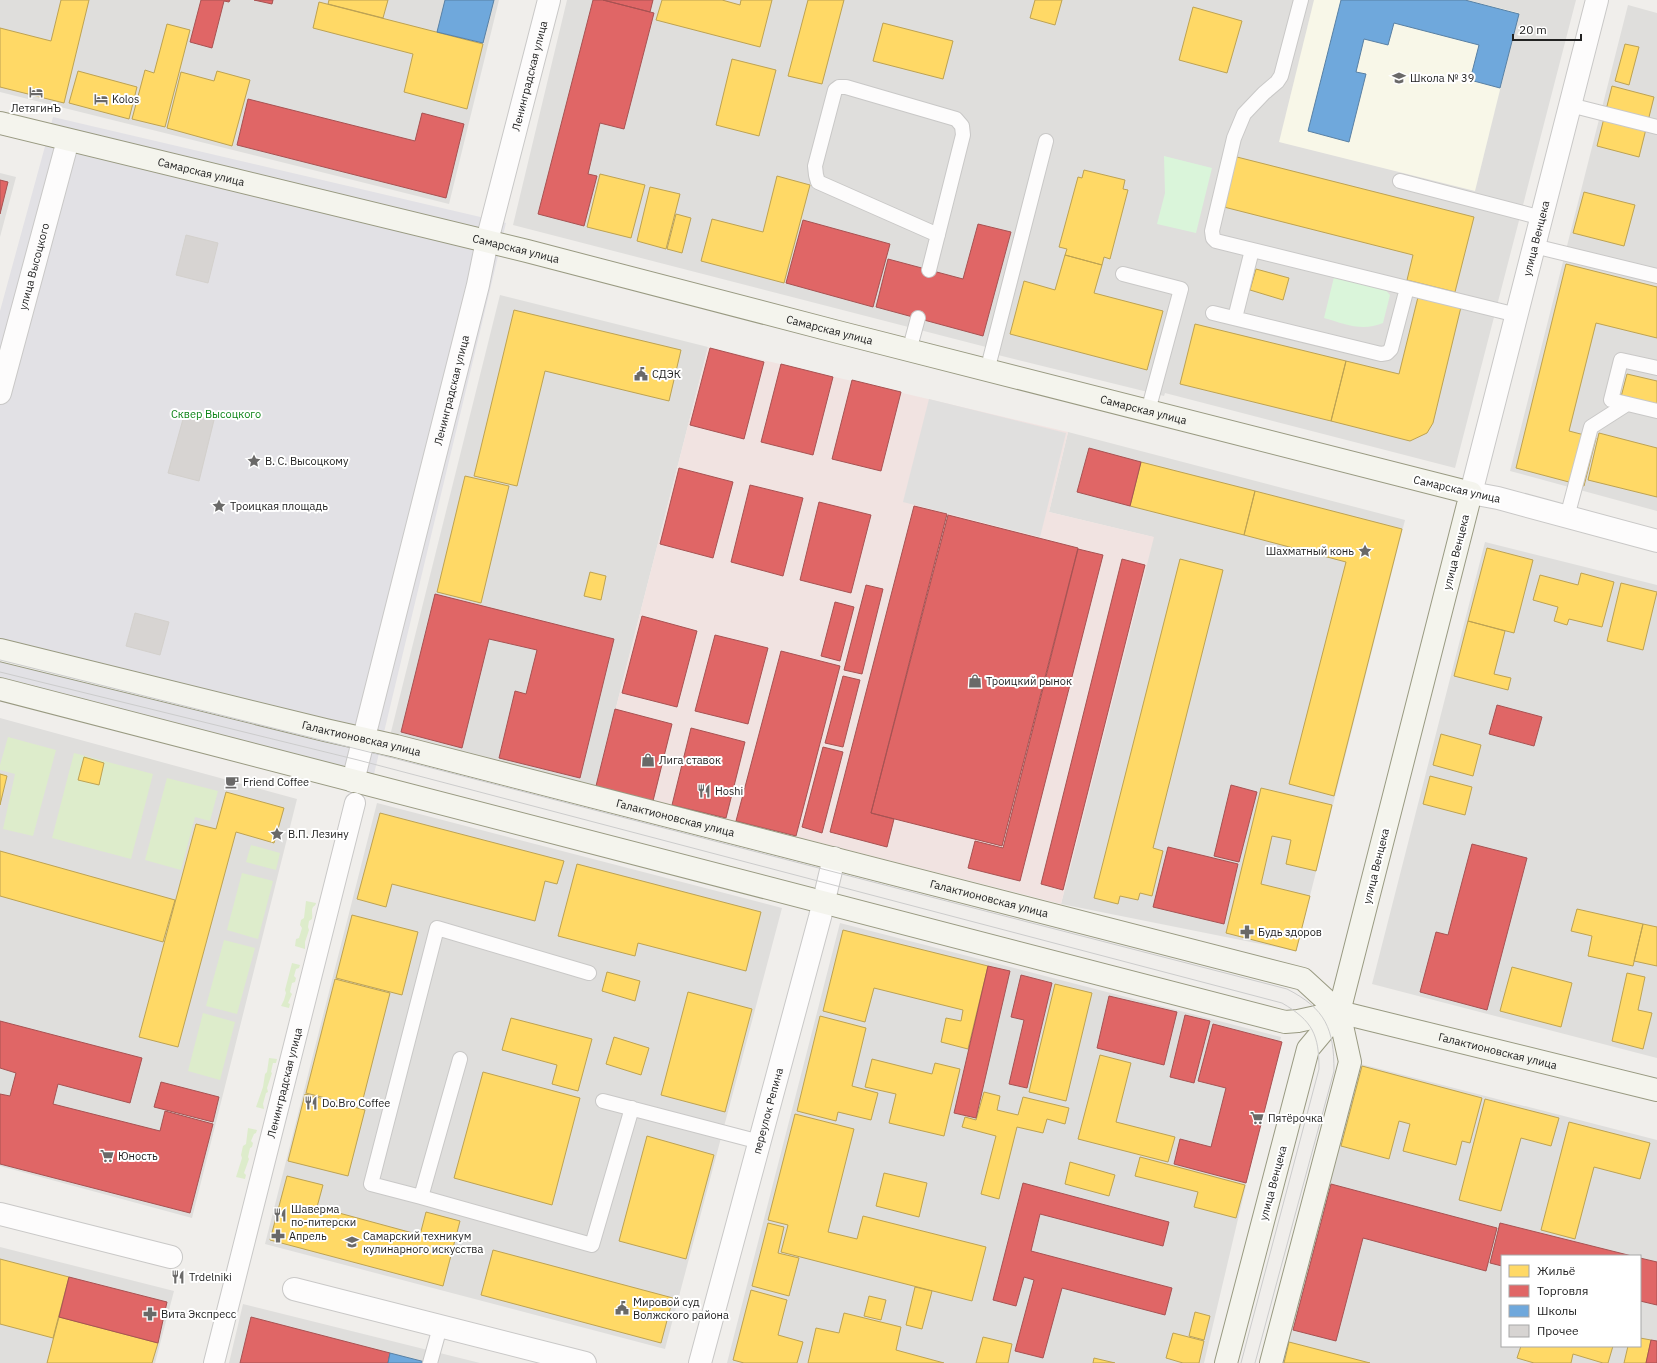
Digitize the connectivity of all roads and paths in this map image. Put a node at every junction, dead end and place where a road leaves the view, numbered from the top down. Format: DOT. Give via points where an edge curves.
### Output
graph roads {
  1 [pos="549,0"];
  2 [pos="1301,0"];
  3 [pos="1597,0"];
  4 [pos="1570,105"];
  5 [pos="0,123"];
  6 [pos="1657,127"];
  7 [pos="68,140"];
  8 [pos="1046,140"];
  9 [pos="1400,181"];
  10 [pos="1542,218"];
  11 [pos="938,235"];
  12 [pos="487,241"];
  13 [pos="1534,246"];
  14 [pos="1252,250"];
  15 [pos="929,270"];
  16 [pos="1123,274"];
  17 [pos="1657,276"];
  18 [pos="1408,288"];
  19 [pos="1213,312"];
  20 [pos="1517,315"];
  21 [pos="918,318"];
  22 [pos="1235,318"];
  23 [pos="910,351"];
  24 [pos="1657,368"];
  25 [pos="987,370"];
  26 [pos="0,393"];
  27 [pos="1627,404"];
  28 [pos="1148,411"];
  29 [pos="1657,411"];
  30 [pos="1471,493"];
  31 [pos="1567,517"];
  32 [pos="1657,541"];
  33 [pos="0,650"];
  34 [pos="0,689"];
  35 [pos="363,738"];
  36 [pos="353,780"];
  37 [pos="355,803"];
  38 [pos="834,858"];
  39 [pos="824,902"];
  40 [pos="589,973"];
  41 [pos="1339,1012"];
  42 [pos="460,1059"];
  43 [pos="1657,1090"];
  44 [pos="603,1101"];
  45 [pos="632,1108"];
  46 [pos="760,1142"];
  47 [pos="421,1197"];
  48 [pos="0,1214"];
  49 [pos="171,1257"];
  50 [pos="294,1289"];
  51 [pos="440,1327"];
  52 [pos="214,1363"];
  53 [pos="430,1363"];
  54 [pos="585,1363"];
  55 [pos="700,1363"];
  56 [pos="1226,1363"];
  57 [pos="1271,1363"];
  1 -- 12 [label="street, Ленинградская улица"];
  2 -- 14 [label="lane" via="1281,76 1244,114 1234,138 1212,231 1216,241"];
  3 -- 4 [label="street, улица Венцека"];
  4 -- 6 [label="lane"];
  4 -- 10 [label="street, улица Венцека"];
  5 -- 7 [label="main road, Самарская улица"];
  7 -- 12 [label="main road, Самарская улица"];
  7 -- 26 [label="street, улица Высоцкого"];
  8 -- 25 [label="lane"];
  9 -- 10 [label="lane"];
  10 -- 13 [label="street, улица Венцека"];
  11 -- 11 [label="lane" via="963,135 962,126 956,119 839,87 835,90 816,166 818,182"];
  11 -- 15 [label="lane"];
  12 -- 23 [label="main road, Самарская улица"];
  12 -- 35 [label="street, Ленинградская улица"];
  13 -- 17 [label="lane"];
  13 -- 20 [label="street, улица Венцека"];
  14 -- 18 [label="lane"];
  14 -- 22 [label="lane"];
  16 -- 28 [label="lane" via="1181,289"];
  18 -- 20 [label="lane"];
  18 -- 22 [label="lane" via="1391,349 1387,353 1381,354"];
  19 -- 22 [label="lane"];
  20 -- 30 [label="street, улица Венцека"];
  21 -- 23 [label="lane"];
  23 -- 25 [label="main road, Самарская улица"];
  24 -- 27 [label="lane" via="1621,360 1611,400"];
  25 -- 28 [label="main road, Самарская улица"];
  27 -- 29 [label="lane"];
  27 -- 31 [label="lane" via="1591,427"];
  28 -- 30 [label="main road, Самарская улица"];
  30 -- 31 [label="street, Самарская улица"];
  30 -- 41 [label="main road, улица Венцека"];
  31 -- 32 [label="street, Самарская улица"];
  33 -- 35 [label="main road, Галактионовская улица"];
  34 -- 36 [label="main road, Галактионовская улица"];
  35 -- 36 [label="street, Ленинградская улица"];
  35 -- 38 [label="main road, Галактионовская улица"];
  36 -- 39 [label="main road, Галактионовская улица"];
  37 -- 52 [label="street, Ленинградская улица"];
  38 -- 39 [label="street, переулок Репина"];
  38 -- 41 [label="main road, Галактионовская улица" via="1303,979"];
  39 -- 41 [label="main road, Галактионовская улица" via="1286,1022"];
  39 -- 46 [label="street, переулок Репина"];
  40 -- 47 [label="lane" via="437,928 371,1184"];
  41 -- 43 [label="main road, Галактионовская улица"];
  41 -- 56 [label="main road, улица Венцека" via="1308,1050"];
  41 -- 57 [label="main road, улица Венцека" via="1350,1062"];
  42 -- 47 [label="lane"];
  44 -- 45 [label="lane"];
  45 -- 46 [label="lane"];
  45 -- 47 [label="lane" via="592,1245"];
  46 -- 55 [label="street, переулок Репина"];
  48 -- 49 [label="street"];
  50 -- 51 [label="street"];
  51 -- 53 [label="lane"];
  51 -- 54 [label="street"];
}
